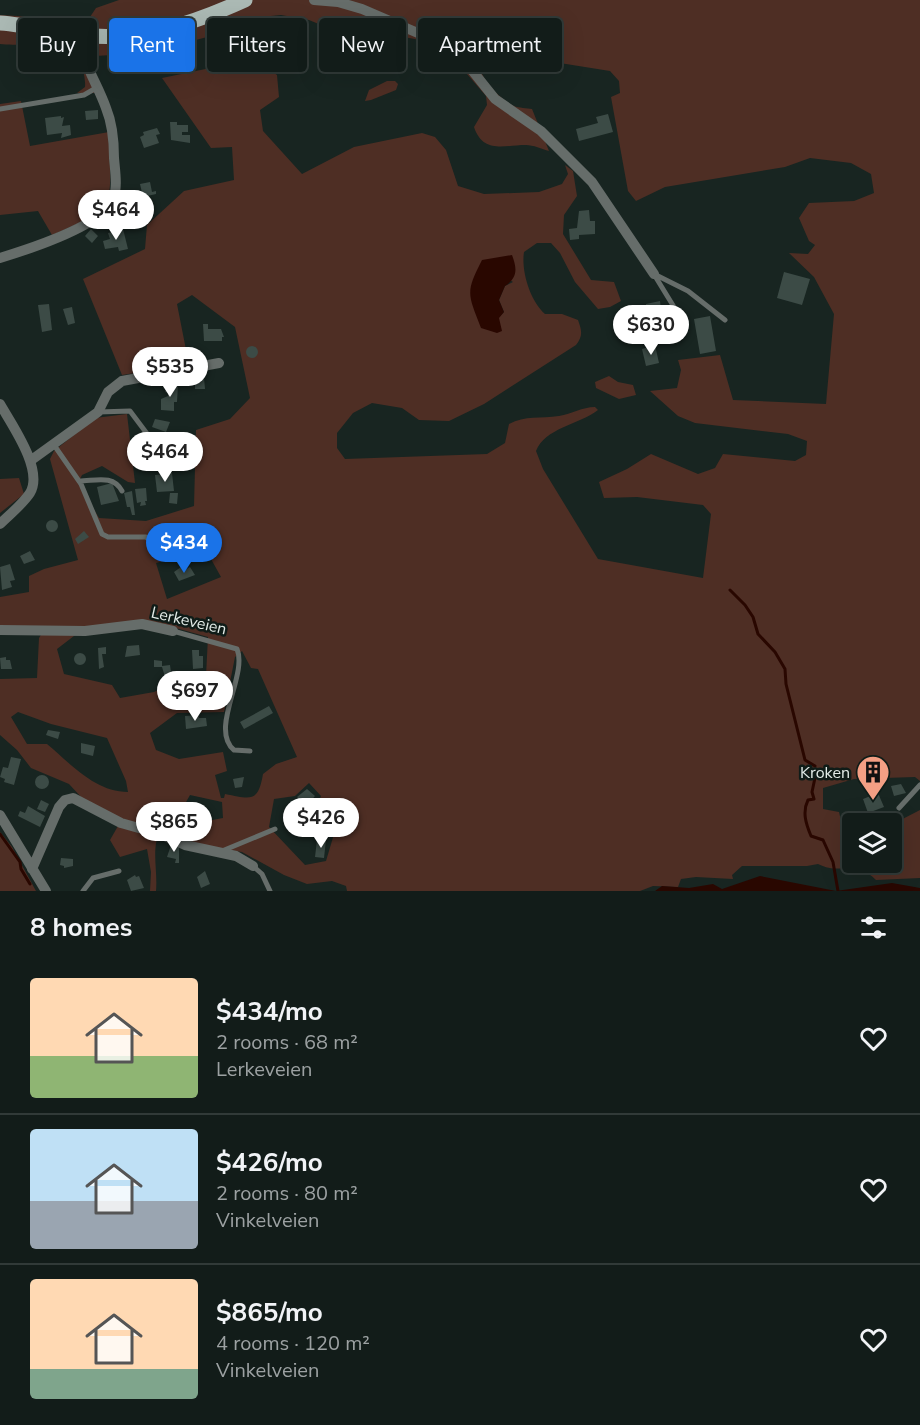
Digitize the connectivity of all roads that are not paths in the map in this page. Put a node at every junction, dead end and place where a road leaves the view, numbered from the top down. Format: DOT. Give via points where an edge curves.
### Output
graph roads {
  1 [pos="245,0"];
  2 [pos="314,0"];
  3 [pos="0,22"];
  4 [pos="18,25"];
  5 [pos="97,36"];
  6 [pos="89,72"];
  7 [pos="96,88"];
  8 [pos="0,109"];
  9 [pos="0,258"];
  10 [pos="654,274"];
  11 [pos="726,320"];
  12 [pos="685,326"];
  13 [pos="219,363"];
  14 [pos="0,404"];
  15 [pos="98,412"];
  16 [pos="54,445"];
  17 [pos="171,446"];
  18 [pos="30,461"];
  19 [pos="79,480"];
  20 [pos="122,490"];
  21 [pos="0,524"];
  22 [pos="170,557"];
  23 [pos="0,630"];
  24 [pos="173,631"];
  25 [pos="250,751"];
  26 [pos="920,785"];
  27 [pos="899,808"];
  28 [pos="0,815"];
  29 [pos="275,829"];
  30 [pos="221,852"];
  31 [pos="253,866"];
  32 [pos="32,869"];
  33 [pos="119,872"];
  34 [pos="45,891"];
  35 [pos="82,891"];
  36 [pos="270,891"];
  1 -- 5 [label="main road" via="155,33"];
  2 -- 10 [label="street" via="362,9 455,49 495,99 541,131 592,182"];
  3 -- 4 [label="main road"];
  6 -- 7 [label="street"];
  7 -- 8 [label="lane" via="84,95"];
  7 -- 9 [label="street" via="112,126 112,202 94,219 68,233"];
  10 -- 11 [label="lane" via="688,291"];
  10 -- 12 [label="lane"];
  13 -- 15 [label="street" via="122,381 108,392"];
  14 -- 18 [label="street"];
  15 -- 16 [label="street"];
  15 -- 17 [label="lane" via="130,411 148,435"];
  16 -- 18 [label="street"];
  16 -- 19 [label="lane"];
  18 -- 21 [label="street" via="34,480 31,492"];
  19 -- 20 [label="lane" via="115,481"];
  19 -- 22 [label="lane" via="102,534 146,537"];
  23 -- 24 [label="street, Lerkeveien" via="85,631 142,624"];
  24 -- 25 [label="lane, Lerkeveien" via="231,646 238,652 237,676 226,720 229,745 238,751"];
  26 -- 27 [label="lane"];
  28 -- 32 [label="street"];
  29 -- 30 [label="lane"];
  30 -- 31 [label="street" via="243,858"];
  30 -- 32 [label="street" via="185,845 121,823 73,798 59,807"];
  31 -- 36 [label="lane"];
  32 -- 34 [label="street"];
  33 -- 35 [label="lane" via="93,878"];
}
